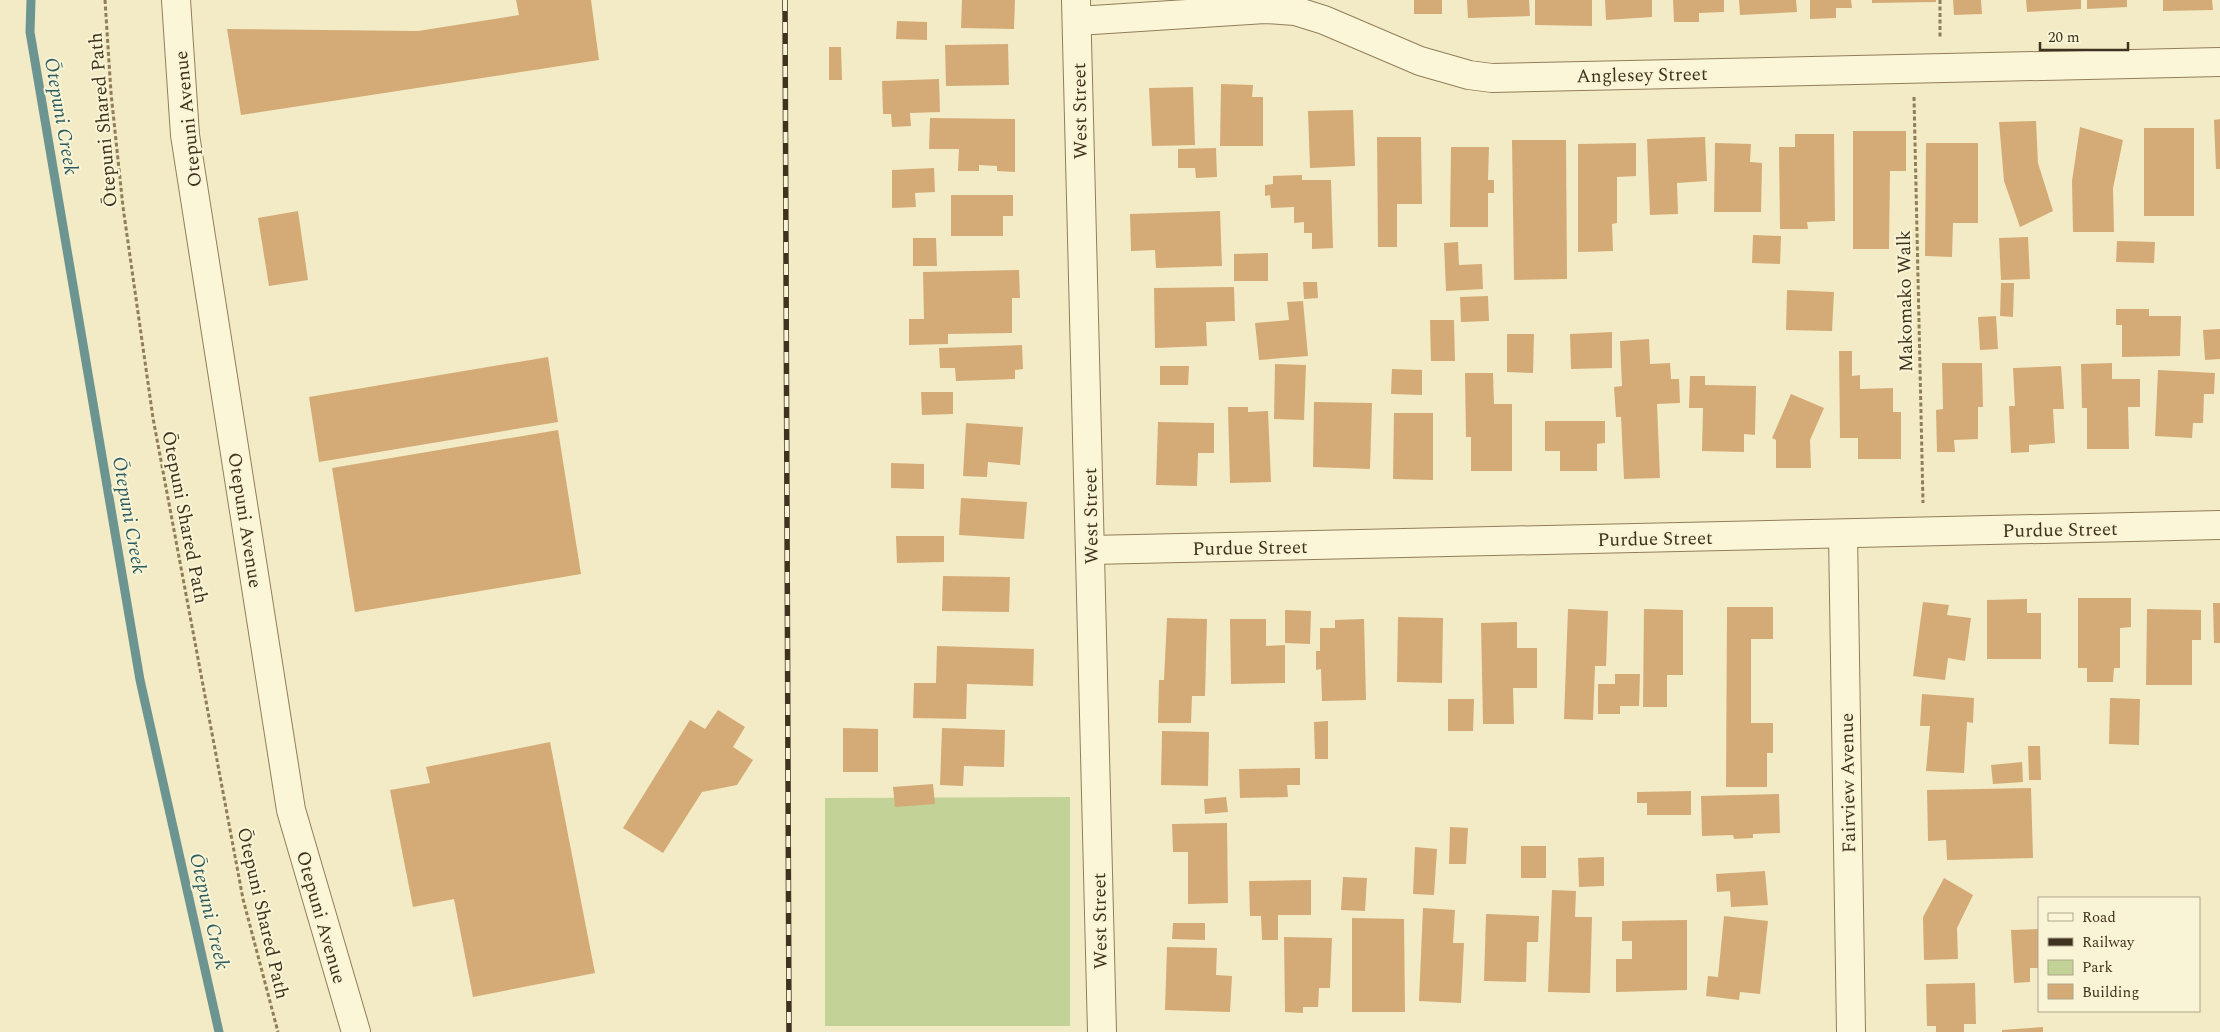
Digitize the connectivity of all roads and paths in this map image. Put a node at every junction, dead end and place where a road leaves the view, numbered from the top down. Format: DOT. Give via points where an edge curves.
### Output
graph roads {
  1 [pos="106,0"];
  2 [pos="176,0"];
  3 [pos="1940,0"];
  4 [pos="1076,10"];
  5 [pos="1940,43"];
  6 [pos="2220,62"];
  7 [pos="1914,94"];
  8 [pos="1923,507"];
  9 [pos="2220,526"];
  10 [pos="1843,534"];
  11 [pos="1090,550"];
  12 [pos="278,1032"];
  13 [pos="356,1032"];
  14 [pos="1102,1032"];
  15 [pos="1851,1032"];
  1 -- 12 [label="path, Ōtepuni Shared Path" via="111,93 123,207 153,418 244,899"];
  2 -- 13 [label="street, Otepuni Avenue" via="185,135 292,810"];
  3 -- 5 [label="path"];
  4 -- 6 [label="street, Anglesey Street" via="1295,11 1420,61 1492,78"];
  4 -- 11 [label="street, West Street"];
  7 -- 8 [label="path, Makomako Walk"];
  9 -- 10 [label="street, Purdue Street"];
  10 -- 11 [label="street, Purdue Street"];
  10 -- 15 [label="street, Fairview Avenue"];
  11 -- 14 [label="street, West Street"];
}
